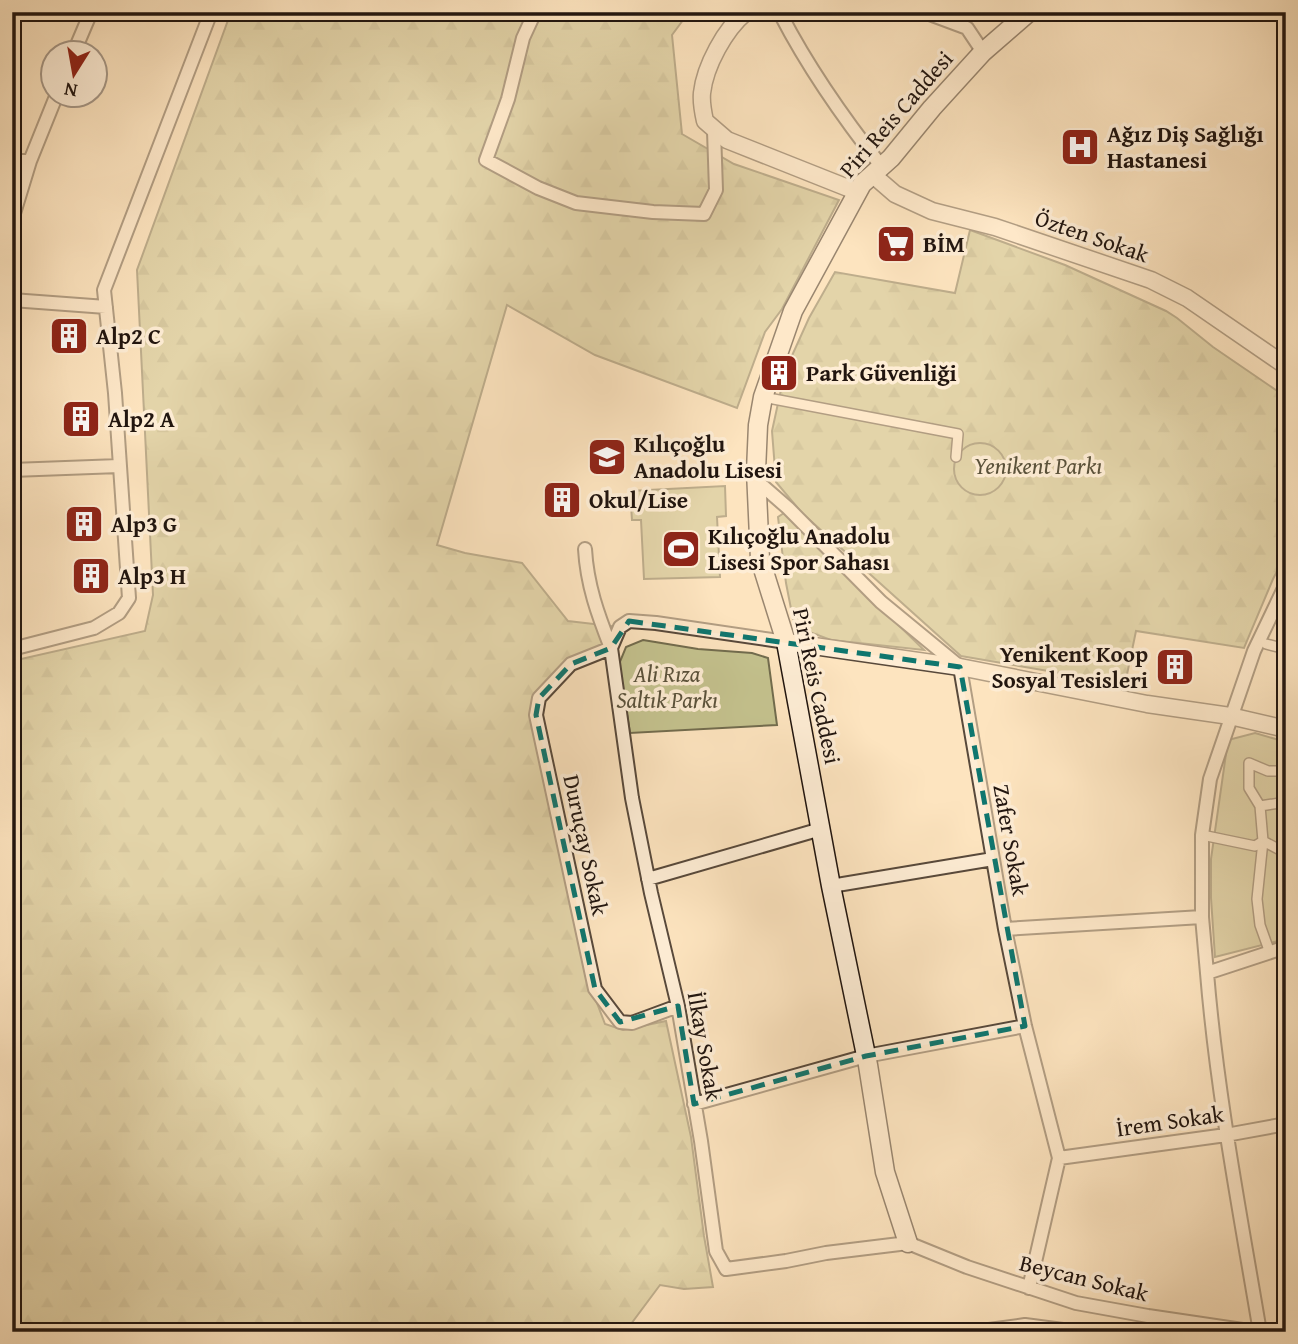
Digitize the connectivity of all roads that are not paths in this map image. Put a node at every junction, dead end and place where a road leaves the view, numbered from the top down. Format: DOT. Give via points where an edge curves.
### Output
graph roads {
  1 [pos="91,12"];
  2 [pos="211,12"];
  3 [pos="535,12"];
  4 [pos="746,12"];
  5 [pos="785,12"];
  6 [pos="923,12"];
  7 [pos="950,12"];
  8 [pos="1029,12"];
  9 [pos="967,28"];
  10 [pos="80,38"];
  11 [pos="983,52"];
  12 [pos="51,108"];
  13 [pos="714,131"];
  14 [pos="12,161"];
  15 [pos="30,161"];
  16 [pos="877,171"];
  17 [pos="858,192"];
  18 [pos="12,220"];
  19 [pos="12,300"];
  20 [pos="106,307"];
  21 [pos="1286,366"];
  22 [pos="763,397"];
  23 [pos="956,457"];
  24 [pos="120,466"];
  25 [pos="12,470"];
  26 [pos="757,481"];
  27 [pos="585,549"];
  28 [pos="1286,584"];
  29 [pos="786,642"];
  30 [pos="1266,643"];
  31 [pos="611,648"];
  32 [pos="12,649"];
  33 [pos="1286,649"];
  34 [pos="960,667"];
  35 [pos="1230,716"];
  36 [pos="1286,729"];
  37 [pos="1286,771"];
  38 [pos="1286,802"];
  39 [pos="1260,806"];
  40 [pos="821,829"];
  41 [pos="1202,835"];
  42 [pos="1263,841"];
  43 [pos="1286,850"];
  44 [pos="993,859"];
  45 [pos="648,879"];
  46 [pos="831,886"];
  47 [pos="1202,917"];
  48 [pos="1005,929"];
  49 [pos="1286,947"];
  50 [pos="1270,953"];
  51 [pos="1207,973"];
  52 [pos="678,1006"];
  53 [pos="1025,1026"];
  54 [pos="866,1056"];
  55 [pos="694,1104"];
  56 [pos="1286,1124"];
  57 [pos="1226,1135"];
  58 [pos="1059,1158"];
  59 [pos="908,1243"];
  60 [pos="1029,1288"];
  61 [pos="974,1332"];
  62 [pos="1078,1332"];
  63 [pos="1258,1332"];
  1 -- 10 [label="street"];
  2 -- 20 [label="street" via="104,290"];
  3 -- 13 [label="street" via="486,160 576,203 705,214 716,190"];
  4 -- 13 [label="street" via="721,43 702,92 705,121"];
  5 -- 16 [label="street" via="781,15 794,40"];
  6 -- 9 [label="street"];
  7 -- 9 [label="street"];
  8 -- 11 [label="main road, Piri Reis Caddesi"];
  9 -- 11 [label="street"];
  11 -- 16 [label="main road, Piri Reis Caddesi"];
  12 -- 15 [label="street"];
  13 -- 17 [label="street" via="726,140"];
  14 -- 15 [label="street"];
  15 -- 18 [label="street"];
  16 -- 17 [label="main road, Piri Reis Caddesi"];
  16 -- 21 [label="street, Özten Sokak" via="895,194 932,211 995,227 1151,280 1187,298"];
  17 -- 22 [label="main road, Piri Reis Caddesi" via="793,311"];
  19 -- 20 [label="street"];
  20 -- 24 [label="street"];
  22 -- 23 [label="street" via="958,435"];
  22 -- 26 [label="main road, Piri Reis Caddesi"];
  24 -- 25 [label="street"];
  24 -- 32 [label="street" via="129,598 119,613 94,628"];
  26 -- 29 [label="main road, Piri Reis Caddesi" via="760,559"];
  26 -- 34 [label="street" via="881,602"];
  27 -- 31 [label="street, İlkay Sokak" via="593,604"];
  28 -- 35 [label="street"];
  29 -- 31 [label="street" via="629,621 620,627"];
  29 -- 34 [label="street"];
  29 -- 40 [label="main road, Piri Reis Caddesi"];
  30 -- 33 [label="street"];
  31 -- 45 [label="street, İlkay Sokak"];
  31 -- 52 [label="street, Duruçay Sokak" via="571,664 539,698 536,715 595,989 620,1022 632,1023"];
  34 -- 35 [label="street"];
  34 -- 44 [label="street, Zafer Sokak"];
  35 -- 36 [label="street"];
  35 -- 41 [label="street" via="1210,779"];
  37 -- 39 [label="street" via="1268,771 1249,763 1249,788"];
  38 -- 39 [label="street"];
  39 -- 42 [label="street"];
  40 -- 45 [label="street"];
  40 -- 46 [label="main road, Piri Reis Caddesi"];
  41 -- 42 [label="street" via="1255,846"];
  41 -- 47 [label="street"];
  42 -- 43 [label="street"];
  42 -- 50 [label="street" via="1258,899 1260,925"];
  44 -- 46 [label="street"];
  44 -- 48 [label="street, Zafer Sokak"];
  45 -- 52 [label="street, İlkay Sokak"];
  46 -- 54 [label="main road, Piri Reis Caddesi"];
  47 -- 48 [label="street"];
  47 -- 51 [label="street"];
  48 -- 53 [label="street, Zafer Sokak"];
  49 -- 50 [label="street"];
  50 -- 51 [label="street"];
  51 -- 57 [label="street"];
  52 -- 55 [label="street, İlkay Sokak"];
  53 -- 54 [label="street"];
  53 -- 58 [label="street, Zafer Sokak"];
  54 -- 55 [label="street"];
  54 -- 59 [label="main road, Piri Reis Caddesi" via="885,1172"];
  55 -- 59 [label="street, İlkay Sokak" via="716,1251 726,1269"];
  56 -- 57 [label="street, İrem Sokak"];
  57 -- 58 [label="street, İrem Sokak"];
  57 -- 63 [label="street"];
  58 -- 60 [label="street, Zafer Sokak"];
  59 -- 60 [label="street, Beycan Sokak"];
  60 -- 63 [label="street, Beycan Sokak" via="1076,1303"];
  61 -- 62 [label="street" via="1025,1325"];
}
